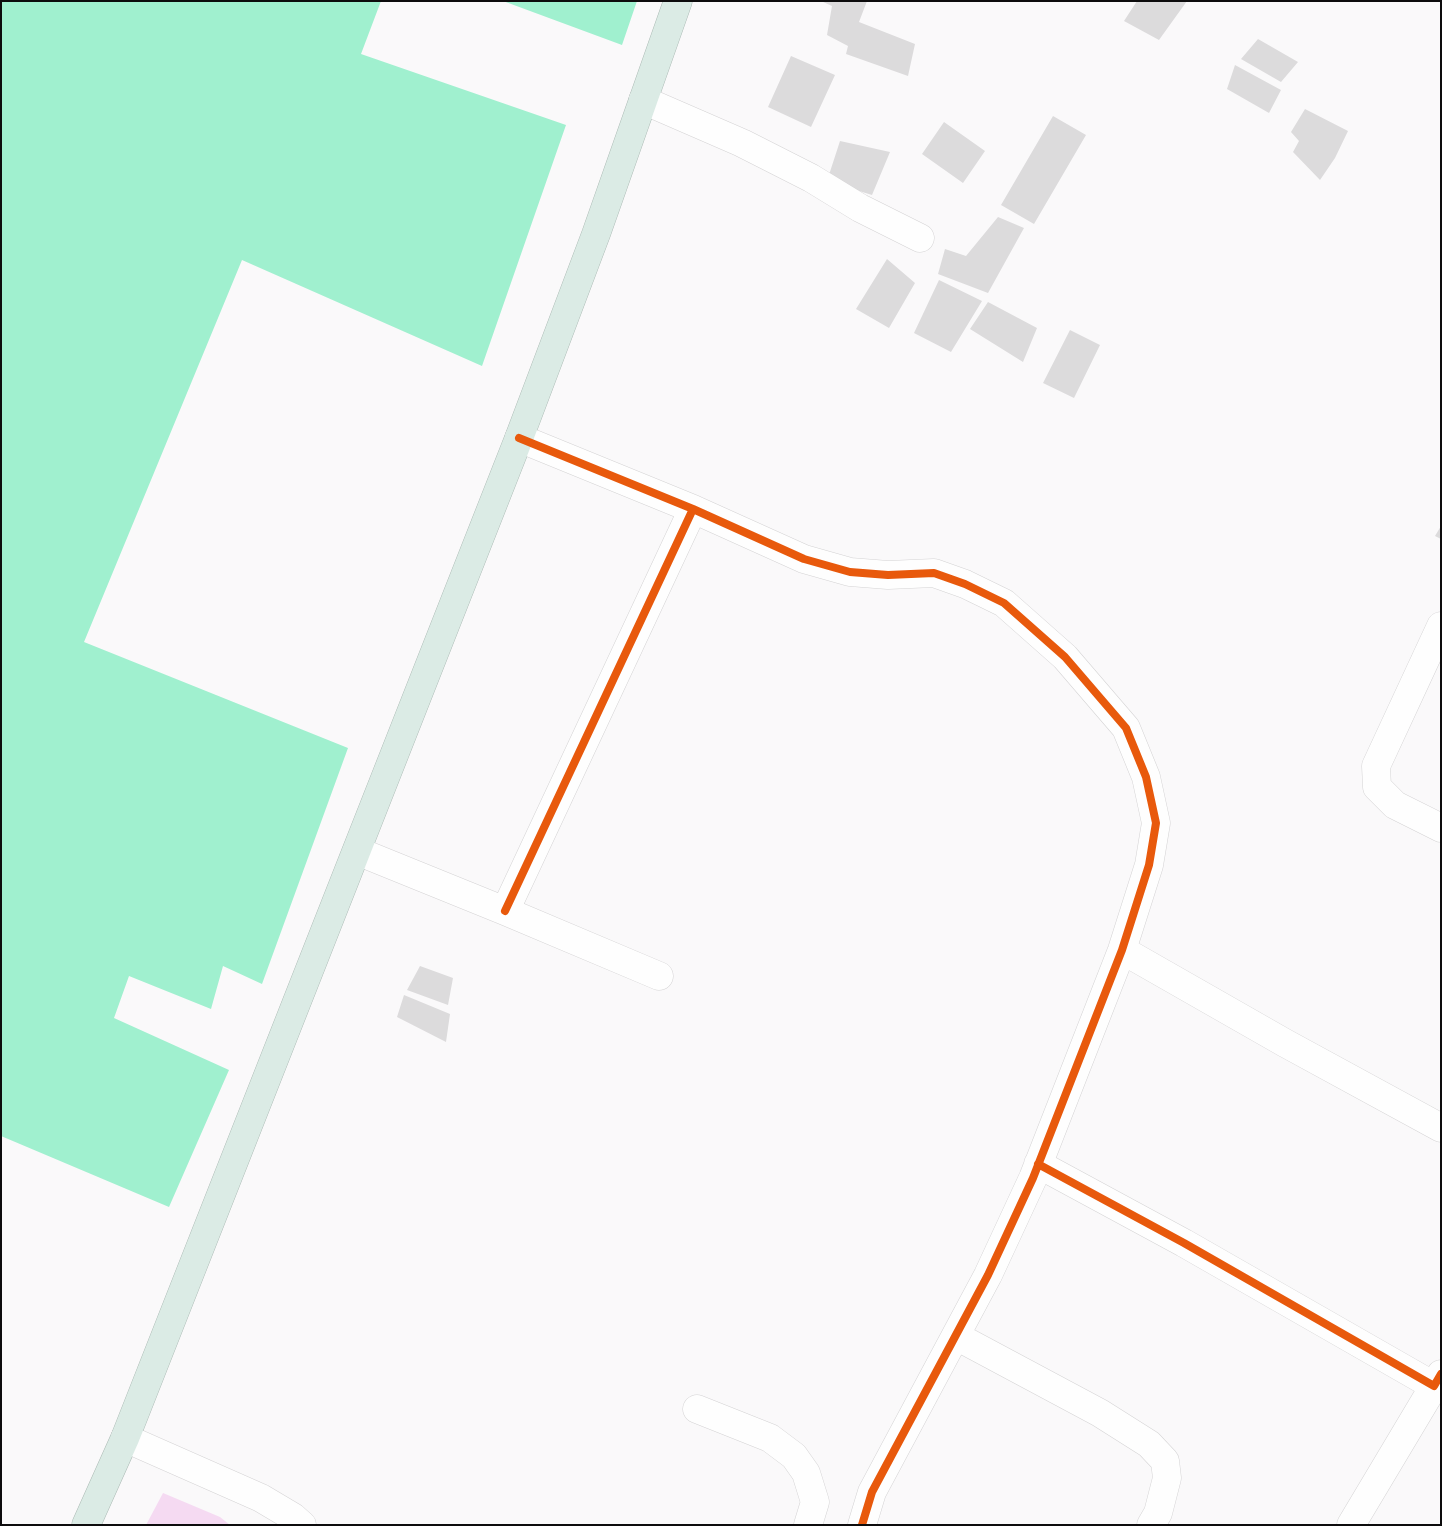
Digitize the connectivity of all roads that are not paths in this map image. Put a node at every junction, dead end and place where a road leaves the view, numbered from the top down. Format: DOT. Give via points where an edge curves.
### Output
graph roads {
  1 [pos="678,1"];
  2 [pos="643,100"];
  3 [pos="920,238"];
  4 [pos="519,438"];
  5 [pos="693,510"];
  6 [pos="1441,626"];
  7 [pos="1441,828"];
  8 [pos="356,851"];
  9 [pos="505,911"];
  10 [pos="1122,950"];
  11 [pos="659,976"];
  12 [pos="1441,1128"];
  13 [pos="1038,1164"];
  14 [pos="956,1336"];
  15 [pos="1437,1380"];
  16 [pos="697,1409"];
  17 [pos="128,1427"];
  18 [pos="86,1525"];
  19 [pos="302,1525"];
  20 [pos="808,1525"];
  21 [pos="862,1525"];
  22 [pos="1151,1525"];
  23 [pos="1351,1525"];
  1 -- 2 [label="highway"];
  2 -- 3 [label="street" via="768,156"];
  2 -- 4 [label="highway"];
  4 -- 5 [label="street"];
  4 -- 8 [label="highway"];
  5 -- 9 [label="street"];
  5 -- 10 [label="street" via="804,559 850,572 888,575 934,573 965,584 1004,603 1065,657 1126,728 1146,777 1156,823 1149,865"];
  6 -- 7 [label="street" via="1376,766 1377,787 1395,805"];
  8 -- 9 [label="street"];
  8 -- 17 [label="highway"];
  9 -- 11 [label="street"];
  10 -- 12 [label="street" via="1285,1044"];
  10 -- 13 [label="street"];
  13 -- 14 [label="street" via="988,1275"];
  13 -- 15 [label="street"];
  14 -- 21 [label="street" via="872,1492"];
  14 -- 22 [label="street" via="1100,1413 1149,1444 1165,1461 1167,1478 1158,1513"];
  15 -- 23 [label="street"];
  16 -- 20 [label="street" via="770,1438 794,1456 806,1473 815,1502"];
  17 -- 18 [label="highway"];
  17 -- 19 [label="street" via="261,1498"];
}
